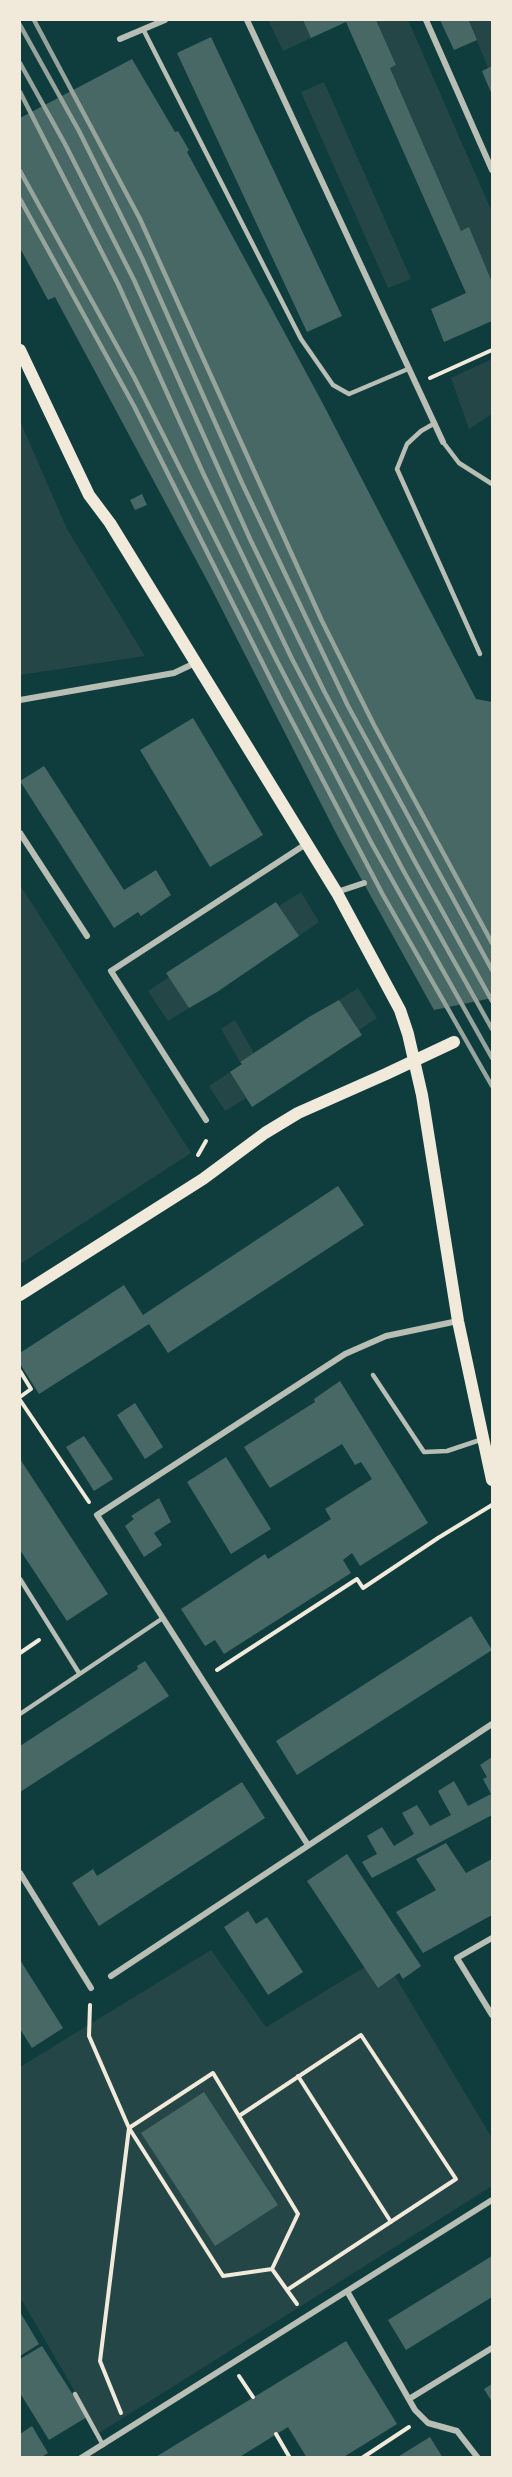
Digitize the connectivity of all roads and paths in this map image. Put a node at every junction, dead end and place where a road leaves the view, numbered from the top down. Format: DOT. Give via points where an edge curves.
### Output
graph roads {
  1 [pos="165,20"];
  2 [pos="248,20"];
  3 [pos="426,20"];
  4 [pos="143,29"];
  5 [pos="120,39"];
  6 [pos="492,170"];
  7 [pos="20,350"];
  8 [pos="492,350"];
  9 [pos="408,369"];
  10 [pos="415,384"];
  11 [pos="435,423"];
  12 [pos="442,442"];
  13 [pos="492,484"];
  14 [pos="480,654"];
  15 [pos="196,662"];
  16 [pos="20,700"];
  17 [pos="20,833"];
  18 [pos="307,844"];
  19 [pos="364,883"];
  20 [pos="337,893"];
  21 [pos="87,936"];
  22 [pos="454,1042"];
  23 [pos="414,1060"];
  24 [pos="206,1120"];
  25 [pos="206,1141"];
  26 [pos="196,1157"];
  27 [pos="20,1295"];
  28 [pos="458,1321"];
  29 [pos="20,1371"];
  30 [pos="373,1375"];
  31 [pos="20,1399"];
  32 [pos="483,1439"];
  33 [pos="492,1480"];
  34 [pos="492,1505"];
  35 [pos="98,1515"];
  36 [pos="20,1579"];
  37 [pos="163,1618"];
  38 [pos="53,1631"];
  39 [pos="20,1653"];
  40 [pos="79,1673"];
  41 [pos="204,1678"];
  42 [pos="20,1714"];
  43 [pos="492,1724"];
  44 [pos="308,1845"];
  45 [pos="20,1873"];
  46 [pos="492,1938"];
  47 [pos="111,1976"];
  48 [pos="91,1989"];
  49 [pos="492,2014"];
  50 [pos="298,2076"];
  51 [pos="239,2116"];
  52 [pos="129,2128"];
  53 [pos="492,2200"];
  54 [pos="391,2222"];
  55 [pos="272,2269"];
  56 [pos="287,2290"];
  57 [pos="347,2291"];
  58 [pos="306,2316"];
  59 [pos="492,2348"];
  60 [pos="75,2394"];
  61 [pos="409,2398"];
  62 [pos="127,2428"];
  63 [pos="405,2430"];
  64 [pos="276,2434"];
  65 [pos="103,2445"];
  66 [pos="81,2457"];
  67 [pos="290,2457"];
  68 [pos="362,2457"];
  69 [pos="478,2457"];
  1 -- 4 [label="street"];
  2 -- 9 [label="street"];
  3 -- 6 [label="street"];
  4 -- 5 [label="street"];
  4 -- 9 [label="lane" via="301,339 333,385 349,394"];
  7 -- 15 [label="main road" via="89,495"];
  8 -- 10 [label="path"];
  9 -- 10 [label="street"];
  10 -- 11 [label="street"];
  11 -- 12 [label="street"];
  11 -- 14 [label="lane" via="406,444 397,469"];
  12 -- 13 [label="lane" via="459,463"];
  15 -- 16 [label="street" via="174,673"];
  15 -- 18 [label="main road"];
  17 -- 21 [label="street"];
  18 -- 20 [label="main road"];
  18 -- 24 [label="street" via="111,971"];
  19 -- 20 [label="street"];
  20 -- 23 [label="main road" via="400,1010"];
  22 -- 23 [label="main road"];
  23 -- 27 [label="main road" via="298,1113"];
  23 -- 28 [label="main road"];
  25 -- 26 [label="path"];
  28 -- 32 [label="main road"];
  28 -- 35 [label="street" via="386,1336 345,1354"];
  29 -- 31 [label="path" via="31,1389"];
  30 -- 32 [label="lane" via="424,1452 447,1451"];
  31 -- 35 [label="path"];
  32 -- 33 [label="main road"];
  34 -- 41 [label="path" via="363,1588 357,1579"];
  35 -- 37 [label="street"];
  36 -- 38 [label="lane"];
  37 -- 40 [label="lane"];
  37 -- 41 [label="street"];
  38 -- 39 [label="path"];
  38 -- 40 [label="lane"];
  40 -- 42 [label="lane"];
  41 -- 44 [label="street"];
  43 -- 44 [label="street"];
  44 -- 47 [label="street"];
  45 -- 48 [label="street"];
  46 -- 49 [label="street" via="458,1958"];
  48 -- 52 [label="path" via="89,2036"];
  50 -- 51 [label="path"];
  50 -- 54 [label="path"];
  50 -- 54 [label="path" via="361,2035 456,2179"];
  51 -- 52 [label="path" via="213,2073"];
  51 -- 55 [label="path" via="298,2214"];
  52 -- 55 [label="path" via="223,2276"];
  52 -- 62 [label="path" via="100,2361"];
  53 -- 57 [label="street"];
  54 -- 56 [label="path"];
  55 -- 56 [label="path"];
  56 -- 58 [label="path"];
  57 -- 58 [label="street"];
  57 -- 61 [label="street"];
  58 -- 62 [label="street"];
  59 -- 61 [label="street"];
  60 -- 65 [label="lane"];
  61 -- 69 [label="street" via="428,2423 457,2431"];
  62 -- 65 [label="street"];
  63 -- 68 [label="path"];
  64 -- 67 [label="path"];
  65 -- 66 [label="street"];
}
